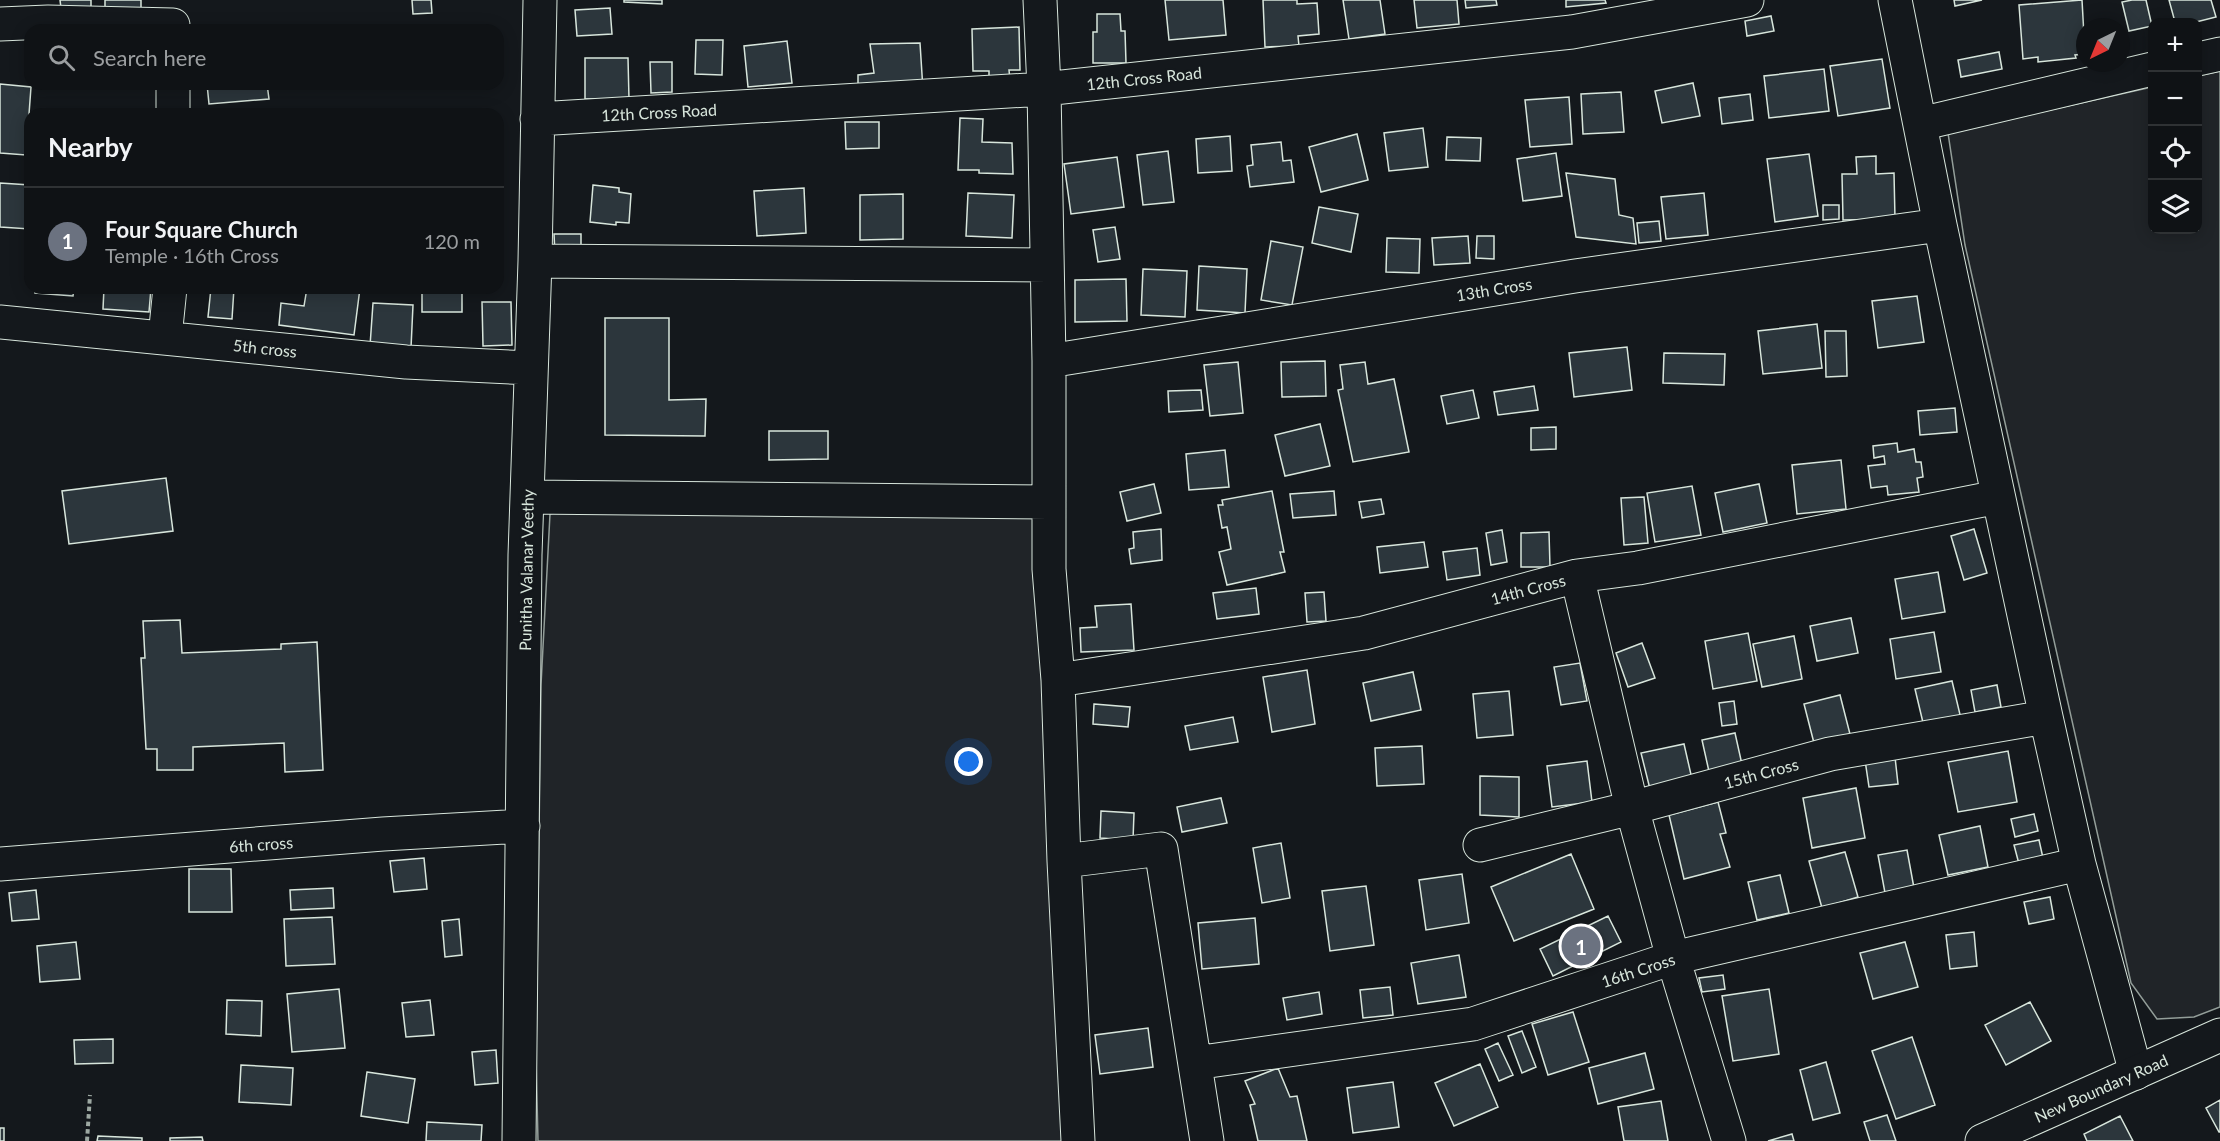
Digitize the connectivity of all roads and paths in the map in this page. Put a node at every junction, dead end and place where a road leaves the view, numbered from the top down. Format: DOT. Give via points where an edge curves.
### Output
graph roads {
  1 [pos="540,0"];
  2 [pos="1040,0"];
  3 [pos="1747,0"];
  4 [pos="1895,0"];
  5 [pos="1629,11"];
  6 [pos="173,18"];
  7 [pos="0,24"];
  8 [pos="2220,54"];
  9 [pos="2202,58"];
  10 [pos="2148,70"];
  11 [pos="1044,89"];
  12 [pos="173,90"];
  13 [pos="173,108"];
  14 [pos="537,119"];
  15 [pos="1920,124"];
  16 [pos="1940,225"];
  17 [pos="535,261"];
  18 [pos="1047,266"];
  19 [pos="169,294"];
  20 [pos="0,322"];
  21 [pos="165,337"];
  22 [pos="1049,361"];
  23 [pos="531,368"];
  24 [pos="527,497"];
  25 [pos="1998,497"];
  26 [pos="1049,502"];
  27 [pos="1577,576"];
  28 [pos="1058,680"];
  29 [pos="2046,717"];
  30 [pos="1632,808"];
  31 [pos="523,826"];
  32 [pos="1480,845"];
  33 [pos="1064,861"];
  34 [pos="0,864"];
  35 [pos="2079,864"];
  36 [pos="1673,958"];
  37 [pos="2220,1035"];
  38 [pos="1195,1063"];
  39 [pos="2136,1073"];
  40 [pos="90,1095"];
  41 [pos="87,1141"];
  42 [pos="519,1141"];
  43 [pos="1078,1141"];
  44 [pos="1207,1141"];
  45 [pos="1729,1141"];
  46 [pos="1982,1141"];
  1 -- 14 [label="street, Punitha Valanar Veethy"];
  2 -- 11 [label="street"];
  3 -- 5 [label="street, 12th Cross Road"];
  4 -- 15 [label="street"];
  5 -- 11 [label="street, 12th Cross Road" via="1572,32"];
  6 -- 7 [label="street"];
  8 -- 9 [label="street"];
  10 -- 15 [label="street"];
  11 -- 14 [label="street, 12th Cross Road"];
  11 -- 18 [label="street"];
  12 -- 13 [label="street"];
  14 -- 17 [label="street, Punitha Valanar Veethy"];
  15 -- 16 [label="street"];
  16 -- 22 [label="street, 13th Cross" via="1575,276"];
  16 -- 25 [label="street"];
  17 -- 18 [label="street"];
  17 -- 23 [label="street, Punitha Valanar Veethy"];
  18 -- 22 [label="street"];
  19 -- 21 [label="street"];
  20 -- 21 [label="street, 5th cross"];
  21 -- 23 [label="street, 5th cross" via="406,362"];
  22 -- 26 [label="street"];
  23 -- 24 [label="street, Punitha Valanar Veethy"];
  24 -- 26 [label="street"];
  24 -- 31 [label="street, Punitha Valanar Veethy"];
  25 -- 27 [label="street, 14th Cross" via="1638,568"];
  25 -- 29 [label="street"];
  26 -- 28 [label="street" via="1049,569"];
  27 -- 28 [label="street, 14th Cross" via="1364,633"];
  27 -- 30 [label="street"];
  28 -- 33 [label="street"];
  29 -- 30 [label="street, 15th Cross" via="1830,754"];
  29 -- 35 [label="street"];
  30 -- 32 [label="street, 15th Cross"];
  30 -- 36 [label="street"];
  31 -- 34 [label="street, 6th cross"];
  31 -- 42 [label="street, Punitha Valanar Veethy"];
  33 -- 38 [label="street" via="1161,849"];
  33 -- 43 [label="street"];
  35 -- 36 [label="street, 16th Cross"];
  35 -- 39 [label="street"];
  36 -- 38 [label="street, 16th Cross" via="1473,1024"];
  36 -- 45 [label="street"];
  37 -- 39 [label="street, New Boundary Road"];
  38 -- 44 [label="street"];
  39 -- 46 [label="street, New Boundary Road"];
  40 -- 41 [label="path"];
}
